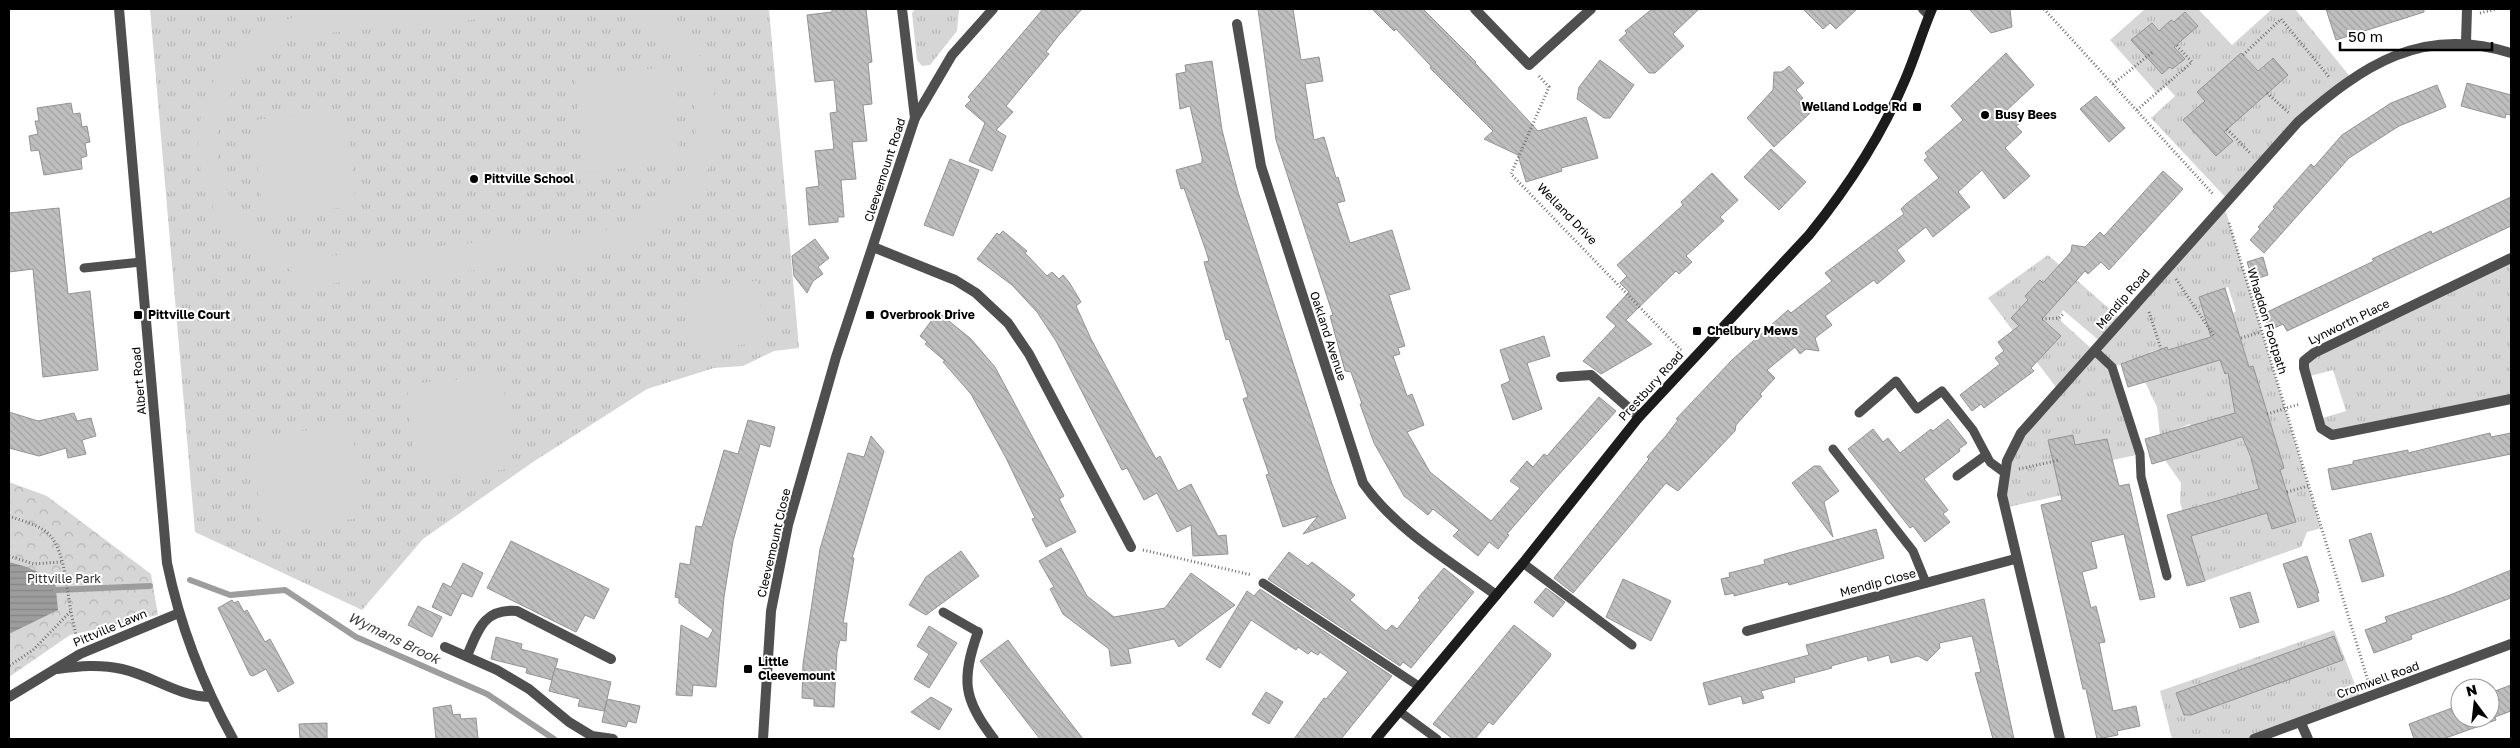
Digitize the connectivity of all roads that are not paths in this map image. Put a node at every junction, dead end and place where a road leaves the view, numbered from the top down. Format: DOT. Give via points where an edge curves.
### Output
graph roads {
  1 [pos="119,9"];
  2 [pos="902,9"];
  3 [pos="993,9"];
  4 [pos="1475,9"];
  5 [pos="1591,9"];
  6 [pos="2467,9"];
  7 [pos="1928,11"];
  8 [pos="1237,24"];
  9 [pos="2466,42"];
  10 [pos="2511,53"];
  11 [pos="915,118"];
  12 [pos="873,247"];
  13 [pos="2511,258"];
  14 [pos="142,262"];
  15 [pos="84,268"];
  16 [pos="2095,350"];
  17 [pos="836,357"];
  18 [pos="1561,377"];
  19 [pos="2511,399"];
  20 [pos="1859,413"];
  21 [pos="1639,417"];
  22 [pos="1833,449"];
  23 [pos="1986,455"];
  24 [pos="2004,473"];
  25 [pos="1957,476"];
  26 [pos="1131,547"];
  27 [pos="2015,559"];
  28 [pos="1523,563"];
  29 [pos="2167,576"];
  30 [pos="1926,582"];
  31 [pos="1263,583"];
  32 [pos="1496,595"];
  33 [pos="943,612"];
  34 [pos="179,613"];
  35 [pos="1747,630"];
  36 [pos="978,632"];
  37 [pos="2511,644"];
  38 [pos="1632,645"];
  39 [pos="445,647"];
  40 [pos="467,656"];
  41 [pos="611,659"];
  42 [pos="53,669"];
  43 [pos="1420,687"];
  44 [pos="9,697"];
  45 [pos="210,697"];
  46 [pos="1399,711"];
  47 [pos="2301,723"];
  48 [pos="233,739"];
  49 [pos="612,739"];
  50 [pos="763,739"];
  51 [pos="994,739"];
  52 [pos="1376,739"];
  53 [pos="1437,739"];
  54 [pos="2060,739"];
  55 [pos="2254,739"];
  56 [pos="2308,739"];
  1 -- 14 [label="street, Albert Road"];
  2 -- 11 [label="street"];
  3 -- 11 [label="street, Cleevemount Road" via="952,55"];
  4 -- 5 [label="street" via="1529,65"];
  6 -- 9 [label="street"];
  7 -- 21 [label="main road, Prestbury Road" via="1905,81 1854,176 1809,235"];
  8 -- 32 [label="street, Oakland Avenue" via="1261,166 1362,483 1394,519"];
  9 -- 10 [label="street, Mendip Road"];
  9 -- 16 [label="street, Mendip Road" via="2430,45 2370,68 2339,88 2298,122"];
  11 -- 12 [label="street, Cleevemount Road"];
  12 -- 17 [label="street, Cleevemount Road"];
  12 -- 26 [label="street" via="955,280 976,293 1008,323 1029,354"];
  13 -- 19 [label="street, Lynworth Place" via="2308,356 2304,368 2321,428 2336,435"];
  14 -- 15 [label="lane"];
  14 -- 34 [label="street, Albert Road" via="168,563"];
  16 -- 24 [label="street, Mendip Road" via="2022,433 2013,446"];
  16 -- 29 [label="lane" via="2112,367 2140,454 2141,477"];
  17 -- 50 [label="street, Cleevemount Close" via="788,525 771,611"];
  18 -- 21 [label="street" via="1591,375"];
  20 -- 23 [label="lane" via="1896,381 1917,408 1942,391 1973,430"];
  21 -- 28 [label="main road, Prestbury Road"];
  22 -- 30 [label="lane" via="1913,551"];
  23 -- 24 [label="lane"];
  23 -- 25 [label="lane"];
  24 -- 27 [label="street, Mendip Road" via="2002,495"];
  27 -- 30 [label="street, Mendip Close"];
  27 -- 54 [label="street, Mendip Road"];
  28 -- 32 [label="main road, Prestbury Road"];
  28 -- 38 [label="lane"];
  30 -- 35 [label="street, Mendip Close"];
  31 -- 43 [label="lane"];
  32 -- 43 [label="main road, Prestbury Road"];
  33 -- 36 [label="lane"];
  34 -- 42 [label="street, Pittville Lawn" via="80,654"];
  34 -- 45 [label="street, Albert Road"];
  36 -- 51 [label="street" via="967,686 972,708"];
  37 -- 47 [label="street, Cromwell Road"];
  39 -- 40 [label="street"];
  40 -- 41 [label="street" via="481,624 492,615 509,611 517,612"];
  40 -- 49 [label="street" via="530,689 569,722 592,736"];
  42 -- 44 [label="street, Pittville Lawn"];
  42 -- 45 [label="street, Pittville Lawn" via="97,665 124,669 192,697"];
  43 -- 46 [label="main road, Prestbury Road"];
  45 -- 48 [label="street, Albert Road"];
  46 -- 52 [label="main road, Prestbury Road"];
  46 -- 53 [label="lane"];
  47 -- 55 [label="street, Cromwell Road"];
  47 -- 56 [label="street"];
}
